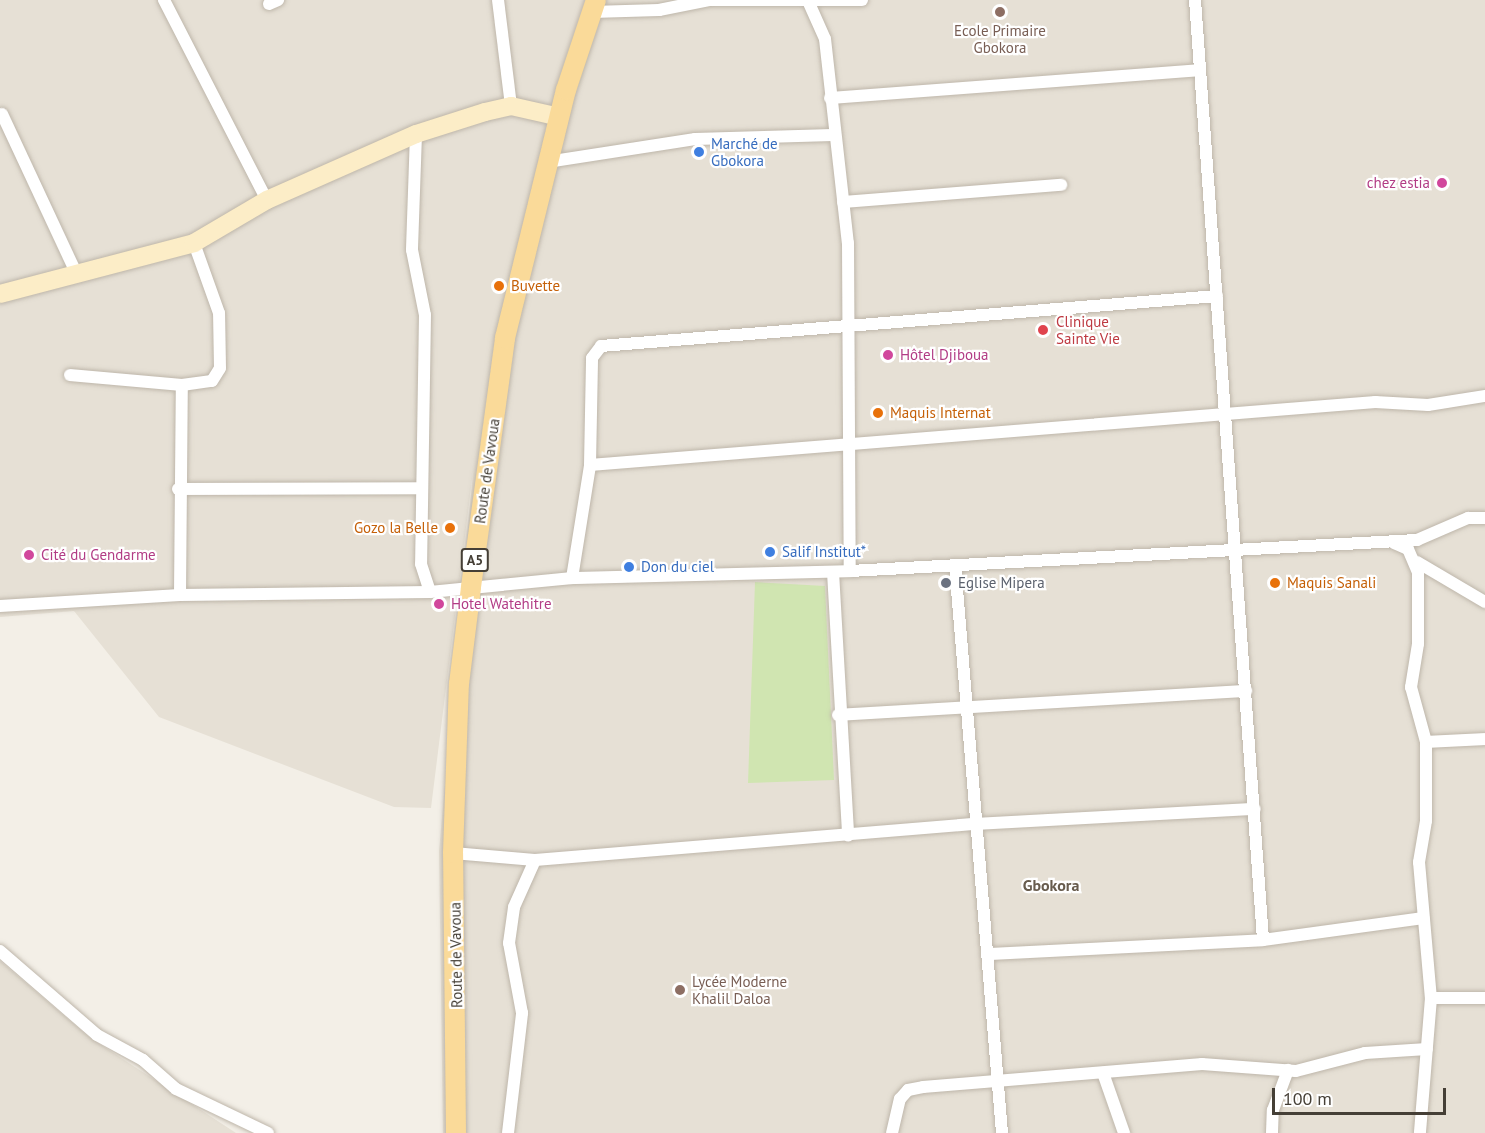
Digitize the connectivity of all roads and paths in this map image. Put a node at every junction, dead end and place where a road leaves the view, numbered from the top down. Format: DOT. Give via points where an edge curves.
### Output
graph roads {
  1 [pos="164,0"];
  2 [pos="498,0"];
  3 [pos="709,0"];
  4 [pos="862,0"];
  5 [pos="1195,0"];
  6 [pos="809,3"];
  7 [pos="594,6"];
  8 [pos="1199,70"];
  9 [pos="830,98"];
  10 [pos="511,106"];
  11 [pos="2,114"];
  12 [pos="560,117"];
  13 [pos="416,134"];
  14 [pos="833,135"];
  15 [pos="547,162"];
  16 [pos="1061,185"];
  17 [pos="267,200"];
  18 [pos="843,202"];
  19 [pos="194,243"];
  20 [pos="76,273"];
  21 [pos="0,294"];
  22 [pos="1216,296"];
  23 [pos="850,327"];
  24 [pos="70,375"];
  25 [pos="182,385"];
  26 [pos="1485,396"];
  27 [pos="1226,415"];
  28 [pos="850,445"];
  29 [pos="590,465"];
  30 [pos="422,488"];
  31 [pos="178,489"];
  32 [pos="1485,518"];
  33 [pos="1386,542"];
  34 [pos="1234,548"];
  35 [pos="1417,562"];
  36 [pos="955,565"];
  37 [pos="850,571"];
  38 [pos="832,572"];
  39 [pos="572,578"];
  40 [pos="471,586"];
  41 [pos="430,592"];
  42 [pos="180,596"];
  43 [pos="1485,602"];
  44 [pos="0,606"];
  45 [pos="1246,691"];
  46 [pos="968,711"];
  47 [pos="838,715"];
  48 [pos="1485,739"];
  49 [pos="1426,742"];
  50 [pos="1255,810"];
  51 [pos="976,825"];
  52 [pos="848,836"];
  53 [pos="453,853"];
  54 [pos="535,860"];
  55 [pos="1423,918"];
  56 [pos="1263,940"];
  57 [pos="0,951"];
  58 [pos="990,954"];
  59 [pos="1431,998"];
  60 [pos="1485,998"];
  61 [pos="1427,1049"];
  62 [pos="1288,1070"];
  63 [pos="1103,1073"];
  64 [pos="998,1079"];
  65 [pos="268,1133"];
  66 [pos="456,1133"];
  67 [pos="508,1133"];
  68 [pos="892,1133"];
  69 [pos="1002,1133"];
  70 [pos="1124,1133"];
  71 [pos="1272,1133"];
  72 [pos="1420,1133"];
  1 -- 17 [label="street"];
  2 -- 10 [label="street"];
  3 -- 6 [label="street"];
  3 -- 7 [label="street" via="659,10"];
  4 -- 6 [label="street"];
  5 -- 8 [label="street"];
  6 -- 9 [label="street" via="823,25"];
  7 -- 12 [label="main road, Route de Vavoua / A5"];
  8 -- 9 [label="street"];
  8 -- 22 [label="street"];
  9 -- 14 [label="street"];
  10 -- 12 [label="street"];
  10 -- 13 [label="street"];
  11 -- 20 [label="street"];
  12 -- 15 [label="main road, Route de Vavoua / A5"];
  13 -- 17 [label="street"];
  13 -- 30 [label="street" via="412,250 425,315"];
  14 -- 15 [label="street" via="702,138"];
  14 -- 18 [label="street"];
  15 -- 40 [label="main road, Route de Vavoua / A5" via="505,338"];
  16 -- 18 [label="street"];
  17 -- 19 [label="street"];
  18 -- 23 [label="street"];
  19 -- 20 [label="street"];
  19 -- 25 [label="street" via="219,313 220,368 212,381"];
  20 -- 21 [label="street"];
  22 -- 23 [label="street"];
  22 -- 27 [label="street"];
  23 -- 28 [label="street"];
  23 -- 29 [label="street" via="601,346 592,358"];
  24 -- 25 [label="street"];
  25 -- 31 [label="street"];
  26 -- 27 [label="street" via="1428,405 1375,402"];
  27 -- 28 [label="street"];
  27 -- 34 [label="street"];
  28 -- 29 [label="street"];
  28 -- 37 [label="street"];
  29 -- 39 [label="street"];
  30 -- 31 [label="street"];
  30 -- 41 [label="street" via="422,564"];
  31 -- 42 [label="street"];
  32 -- 33 [label="street" via="1468,518 1431,537"];
  33 -- 34 [label="street"];
  33 -- 35 [label="street" via="1408,549"];
  34 -- 36 [label="street"];
  34 -- 45 [label="street"];
  35 -- 43 [label="street"];
  35 -- 49 [label="street" via="1419,632 1411,687"];
  36 -- 37 [label="street"];
  36 -- 46 [label="street"];
  37 -- 38 [label="street"];
  38 -- 39 [label="street"];
  38 -- 47 [label="street"];
  39 -- 40 [label="street"];
  40 -- 41 [label="street"];
  40 -- 53 [label="main road, Route de Vavoua / A5" via="459,684"];
  41 -- 42 [label="street"];
  42 -- 44 [label="street"];
  45 -- 46 [label="street"];
  45 -- 50 [label="street"];
  46 -- 47 [label="street"];
  46 -- 51 [label="street"];
  47 -- 52 [label="street"];
  48 -- 49 [label="street"];
  49 -- 55 [label="street" via="1426,821 1419,862"];
  50 -- 51 [label="street"];
  50 -- 56 [label="street"];
  51 -- 52 [label="street"];
  51 -- 58 [label="street"];
  52 -- 54 [label="street"];
  53 -- 54 [label="street"];
  53 -- 66 [label="main road, Route de Vavoua / A5"];
  54 -- 67 [label="street" via="514,907 509,943 522,1013"];
  55 -- 56 [label="street"];
  55 -- 59 [label="street"];
  56 -- 58 [label="street"];
  57 -- 65 [label="street" via="97,1035 143,1060 176,1089"];
  58 -- 64 [label="street"];
  59 -- 60 [label="street"];
  59 -- 61 [label="street"];
  61 -- 62 [label="street" via="1365,1053"];
  61 -- 72 [label="street"];
  62 -- 63 [label="street" via="1202,1064"];
  62 -- 71 [label="street" via="1273,1110"];
  63 -- 64 [label="street"];
  63 -- 70 [label="street"];
  64 -- 68 [label="street" via="908,1090 900,1100"];
  64 -- 69 [label="street"];
}
